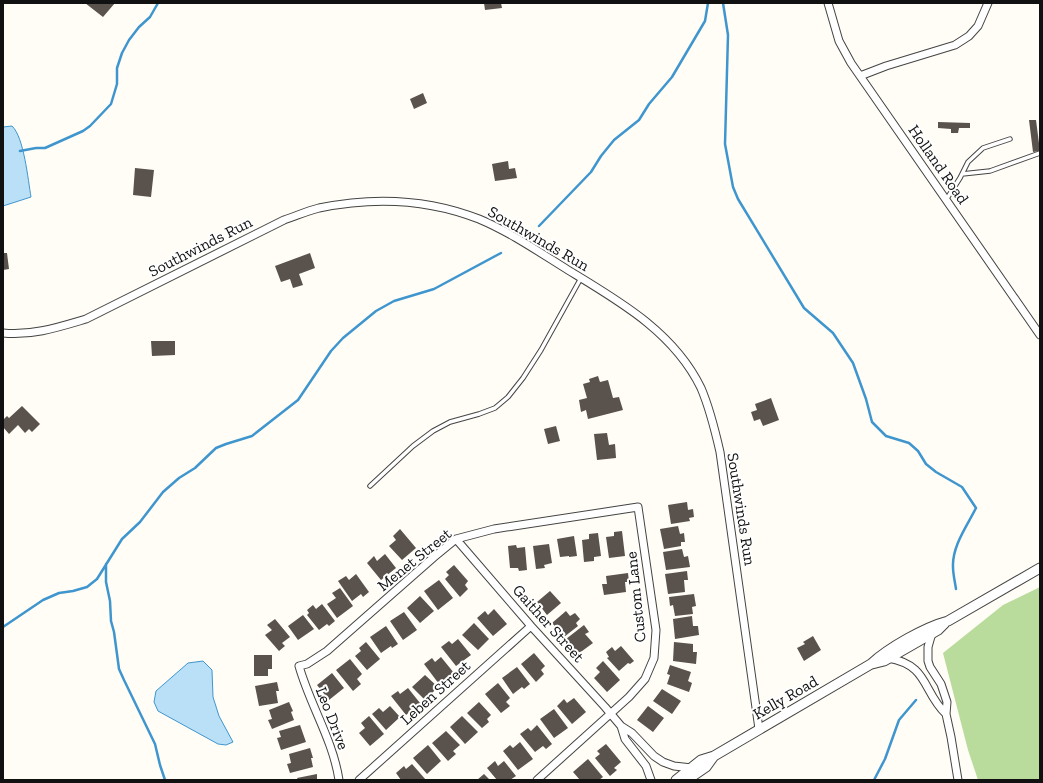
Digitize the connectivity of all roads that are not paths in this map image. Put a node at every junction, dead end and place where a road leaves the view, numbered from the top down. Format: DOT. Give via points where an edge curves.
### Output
graph roads {
  1 [pos="828,3"];
  2 [pos="988,3"];
  3 [pos="860,76"];
  4 [pos="1010,139"];
  5 [pos="1040,153"];
  6 [pos="962,174"];
  7 [pos="946,200"];
  8 [pos="581,278"];
  9 [pos="3,333"];
  10 [pos="1040,335"];
  11 [pos="370,486"];
  12 [pos="638,507"];
  13 [pos="456,539"];
  14 [pos="1040,568"];
  15 [pos="948,620"];
  16 [pos="531,626"];
  17 [pos="932,633"];
  18 [pos="888,658"];
  19 [pos="871,664"];
  20 [pos="299,666"];
  21 [pos="610,713"];
  22 [pos="946,714"];
  23 [pos="621,726"];
  24 [pos="759,729"];
  25 [pos="714,756"];
  26 [pos="692,768"];
  27 [pos="339,780"];
  28 [pos="358,780"];
  29 [pos="537,780"];
  30 [pos="651,780"];
  31 [pos="676,780"];
  32 [pos="687,780"];
  33 [pos="958,780"];
  1 -- 3 [label="street, Holland Road" via="839,41"];
  2 -- 3 [label="street" via="978,26 955,45"];
  3 -- 7 [label="street, Holland Road"];
  4 -- 6 [label="lane" via="983,148 968,162"];
  5 -- 6 [label="lane" via="990,171"];
  6 -- 7 [label="lane"];
  7 -- 10 [label="street, Holland Road"];
  8 -- 9 [label="street, Southwinds Run" via="510,235 479,219 452,210 407,202 349,203 317,208 284,220 86,318 52,330"];
  8 -- 11 [label="lane" via="541,350 508,396 494,408 450,422 433,431 412,446"];
  8 -- 24 [label="street, Southwinds Run" via="638,314 657,330 674,347 701,388 720,452"];
  12 -- 13 [label="street, Menet Street" via="494,529"];
  12 -- 21 [label="street, Custom Lane" via="656,630 654,658 645,678 629,697"];
  13 -- 16 [label="street, Gaither Street"];
  13 -- 20 [label="street, Menet Street" via="327,651"];
  14 -- 15 [label="street, Kelly Road"];
  15 -- 17 [label="street, Kelly Road"];
  15 -- 19 [label="street, Kelly Road" via="935,624 880,655"];
  16 -- 21 [label="street, Gaither Street"];
  16 -- 28 [label="street, Leben Street"];
  17 -- 18 [label="street, Kelly Road"];
  17 -- 22 [label="street" via="928,661 944,692 947,702"];
  18 -- 19 [label="street, Kelly Road"];
  18 -- 22 [label="street" via="904,662 916,670 938,706"];
  19 -- 24 [label="street, Kelly Road"];
  20 -- 27 [label="street, Leo Drive" via="333,753"];
  21 -- 23 [label="street, Gaither Street"];
  21 -- 29 [label="street, Custom Lane"];
  22 -- 33 [label="street"];
  23 -- 26 [label="street, Gaither Street" via="662,762"];
  23 -- 30 [label="street, Gaither Street" via="625,739 646,766"];
  24 -- 25 [label="street, Kelly Road"];
  25 -- 26 [label="street, Kelly Road" via="702,760"];
  25 -- 32 [label="street, Kelly Road" via="706,767"];
  26 -- 31 [label="street, Kelly Road"];
}
